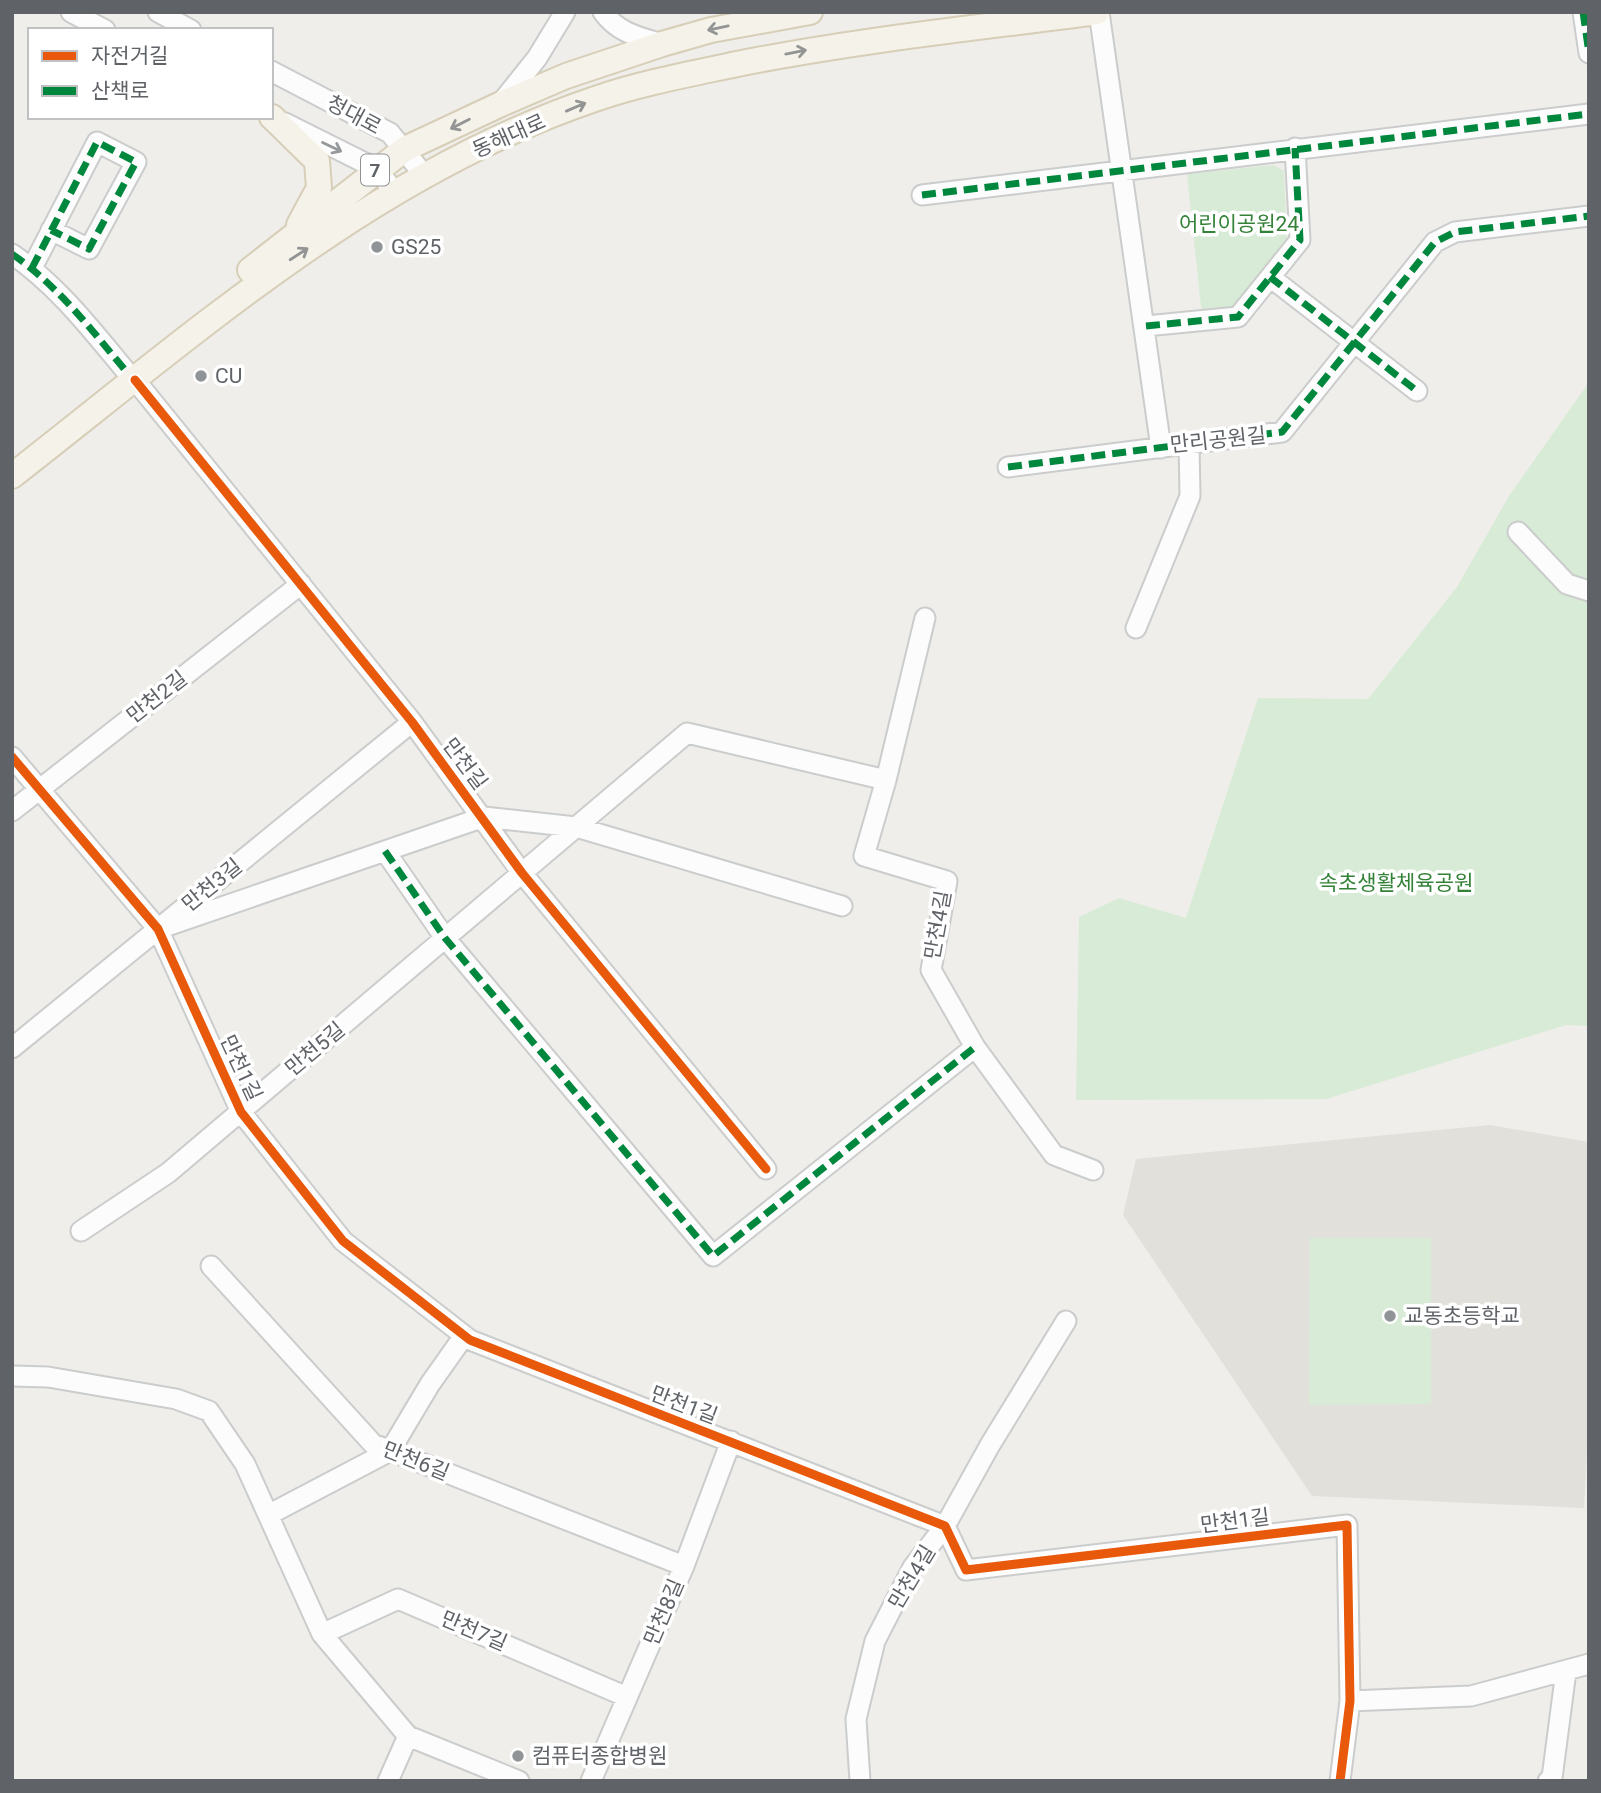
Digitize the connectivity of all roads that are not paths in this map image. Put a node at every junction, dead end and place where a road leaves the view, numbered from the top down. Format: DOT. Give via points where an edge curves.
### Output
graph roads {
  1 [pos="71,12"];
  2 [pos="158,12"];
  3 [pos="565,12"];
  4 [pos="603,12"];
  5 [pos="810,12"];
  6 [pos="1098,12"];
  7 [pos="1583,12"];
  8 [pos="189,23"];
  9 [pos="101,28"];
  10 [pos="662,44"];
  11 [pos="1589,53"];
  12 [pos="273,72"];
  13 [pos="501,104"];
  14 [pos="1589,114"];
  15 [pos="273,118"];
  16 [pos="273,119"];
  17 [pos="1295,148"];
  18 [pos="405,149"];
  19 [pos="377,169"];
  20 [pos="1122,170"];
  21 [pos="424,175"];
  22 [pos="395,193"];
  23 [pos="922,195"];
  24 [pos="1589,216"];
  25 [pos="51,230"];
  26 [pos="295,234"];
  27 [pos="12,254"];
  28 [pos="32,268"];
  29 [pos="1270,277"];
  30 [pos="1146,326"];
  31 [pos="1353,342"];
  32 [pos="130,375"];
  33 [pos="1417,391"];
  34 [pos="1189,444"];
  35 [pos="1161,448"];
  36 [pos="12,461"];
  37 [pos="1008,467"];
  38 [pos="12,476"];
  39 [pos="1518,532"];
  40 [pos="301,584"];
  41 [pos="1589,591"];
  42 [pos="925,618"];
  43 [pos="1136,628"];
  44 [pos="412,722"];
  45 [pos="12,757"];
  46 [pos="886,779"];
  47 [pos="40,789"];
  48 [pos="12,811"];
  49 [pos="484,817"];
  50 [pos="576,827"];
  51 [pos="385,851"];
  52 [pos="522,873"];
  53 [pos="842,906"];
  54 [pos="158,929"];
  55 [pos="445,938"];
  56 [pos="975,1047"];
  57 [pos="12,1048"];
  58 [pos="241,1112"];
  59 [pos="766,1169"];
  60 [pos="1093,1170"];
  61 [pos="81,1231"];
  62 [pos="211,1266"];
  63 [pos="1066,1321"];
  64 [pos="464,1336"];
  65 [pos="12,1376"];
  66 [pos="731,1441"];
  67 [pos="390,1451"];
  68 [pos="270,1514"];
  69 [pos="945,1526"];
  70 [pos="684,1566"];
  71 [pos="322,1634"];
  72 [pos="1589,1664"];
  73 [pos="1566,1671"];
  74 [pos="627,1697"];
  75 [pos="1350,1701"];
  76 [pos="408,1736"];
  77 [pos="388,1781"];
  78 [pos="519,1781"];
  79 [pos="591,1781"];
  80 [pos="860,1781"];
  81 [pos="1340,1781"];
  82 [pos="1548,1781"];
  1 -- 9 [label="street"];
  2 -- 8 [label="street"];
  3 -- 13 [label="street"];
  4 -- 10 [label="street" via="627,34"];
  5 -- 10 [label="main road, 동해대로 / 7, one-way"];
  6 -- 20 [label="street, 만리공원길"];
  21 -- 6 [label="main road, 동해대로 / 7, one-way" via="595,99 690,74 820,47"];
  7 -- 11 [label="street"];
  10 -- 13 [label="main road, 동해대로 / 7" via="566,76"];
  12 -- 18 [label="street, 청대로" via="390,133"];
  13 -- 18 [label="main road, 동해대로 / 7, one-way"];
  14 -- 17 [label="street"];
  15 -- 19 [label="street, 청대로, one-way"];
  16 -- 26 [label="main road" via="317,161 319,188"];
  17 -- 20 [label="street"];
  17 -- 29 [label="street" via="1300,240"];
  18 -- 19 [label="main road, 동해대로 / 7"];
  18 -- 21 [label="street, 청대로"];
  19 -- 22 [label="street, 청대로"];
  19 -- 26 [label="main road, 동해대로 / 7"];
  20 -- 23 [label="street"];
  20 -- 30 [label="street, 만리공원길"];
  21 -- 22 [label="main road, 동해대로 / 7"];
  32 -- 22 [label="main road, 동해대로 / 7, one-way" via="278,268"];
  24 -- 31 [label="street, 만리공원길" via="1455,232 1435,242"];
  25 -- 25 [label="street" via="97,142 136,162 89,249"];
  25 -- 28 [label="street"];
  26 -- 32 [label="main road, 동해대로 / 7"];
  27 -- 28 [label="street, 만천길"];
  28 -- 32 [label="street, 만천길" via="74,308"];
  29 -- 30 [label="street" via="1238,317"];
  29 -- 31 [label="street"];
  30 -- 35 [label="street, 만리공원길"];
  31 -- 33 [label="street"];
  31 -- 34 [label="street, 만리공원길" via="1282,432"];
  32 -- 36 [label="main road, 동해대로 / 7"];
  32 -- 38 [label="main road, 동해대로 / 7"];
  32 -- 40 [label="street, 만천길"];
  34 -- 35 [label="street, 만리공원길"];
  34 -- 43 [label="street" via="1190,496"];
  35 -- 37 [label="street"];
  39 -- 41 [label="street" via="1567,584"];
  40 -- 44 [label="street, 만천길"];
  40 -- 47 [label="street, 만천2길"];
  42 -- 46 [label="street"];
  44 -- 49 [label="street, 만천길"];
  44 -- 54 [label="street, 만천3길"];
  45 -- 47 [label="street, 만천1길"];
  46 -- 50 [label="street" via="687,733"];
  46 -- 56 [label="street, 만천4길" via="864,856 947,881 931,970"];
  47 -- 48 [label="street, 만천2길"];
  47 -- 54 [label="street, 만천1길"];
  49 -- 50 [label="street"];
  49 -- 51 [label="street, 만천길"];
  49 -- 52 [label="street, 만천길"];
  50 -- 52 [label="street, 만천5길"];
  50 -- 53 [label="street"];
  51 -- 54 [label="street, 만천길"];
  51 -- 55 [label="street"];
  52 -- 55 [label="street, 만천5길"];
  52 -- 59 [label="street, 만천길"];
  54 -- 57 [label="street, 만천3길"];
  54 -- 58 [label="street, 만천1길"];
  55 -- 56 [label="street" via="713,1256"];
  55 -- 58 [label="street, 만천5길"];
  56 -- 60 [label="street, 만천4길" via="1054,1155"];
  58 -- 61 [label="street, 만천5길" via="168,1173"];
  58 -- 64 [label="street, 만천1길" via="343,1241"];
  62 -- 67 [label="street, 만천6길" via="373,1444"];
  63 -- 69 [label="street, 만천4길"];
  64 -- 66 [label="street, 만천1길"];
  64 -- 67 [label="street"];
  65 -- 68 [label="street" via="48,1377 176,1399 209,1411 245,1464"];
  66 -- 69 [label="street, 만천1길"];
  66 -- 70 [label="street, 만천8길"];
  67 -- 68 [label="street"];
  67 -- 70 [label="street, 만천6길"];
  68 -- 71 [label="street"];
  69 -- 75 [label="street, 만천1길" via="966,1570 1347,1525"];
  69 -- 80 [label="street, 만천4길" via="913,1567 875,1641 856,1719"];
  70 -- 74 [label="street, 만천8길"];
  71 -- 74 [label="street, 만천7길" via="398,1599"];
  71 -- 76 [label="street"];
  72 -- 73 [label="street"];
  73 -- 75 [label="street" via="1471,1696"];
  73 -- 82 [label="street"];
  74 -- 79 [label="street, 만천8길"];
  75 -- 81 [label="street, 만천1길"];
  76 -- 77 [label="street"];
  76 -- 78 [label="street"];
}
